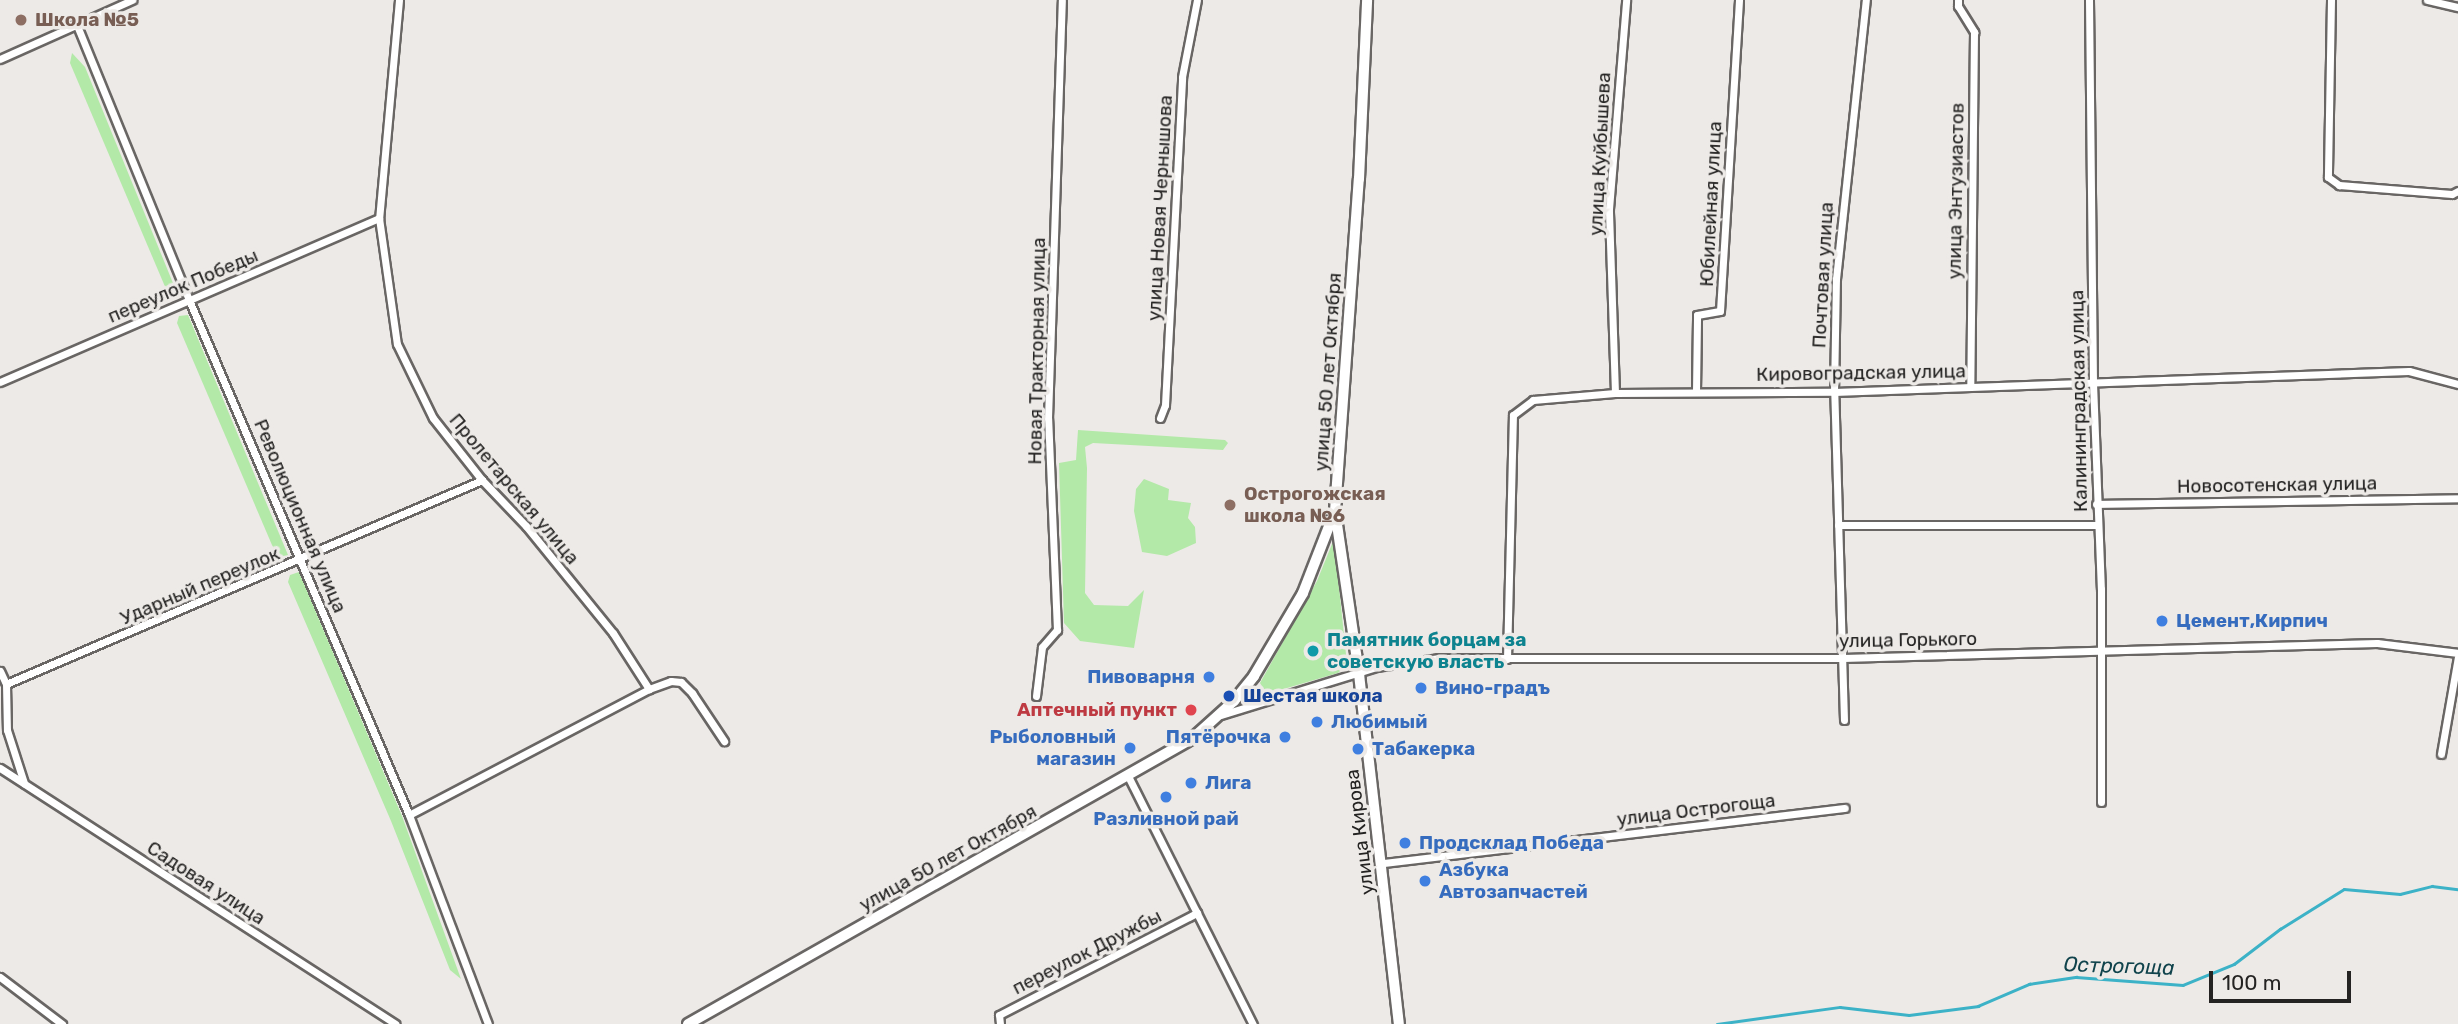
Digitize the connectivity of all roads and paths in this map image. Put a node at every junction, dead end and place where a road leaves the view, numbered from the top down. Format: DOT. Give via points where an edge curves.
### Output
graph roads {
  1 [pos="132,0"];
  2 [pos="398,0"];
  3 [pos="1062,0"];
  4 [pos="1197,0"];
  5 [pos="1367,0"];
  6 [pos="1626,0"];
  7 [pos="1739,0"];
  8 [pos="1866,0"];
  9 [pos="1958,0"];
  10 [pos="2090,0"];
  11 [pos="2331,0"];
  12 [pos="2427,0"];
  13 [pos="2458,7"];
  14 [pos="76,23"];
  15 [pos="0,59"];
  16 [pos="2458,191"];
  17 [pos="379,218"];
  18 [pos="189,300"];
  19 [pos="0,382"];
  20 [pos="2093,383"];
  21 [pos="2458,384"];
  22 [pos="1970,387"];
  23 [pos="1696,391"];
  24 [pos="1834,392"];
  25 [pos="1615,393"];
  26 [pos="1160,418"];
  27 [pos="482,480"];
  28 [pos="2458,498"];
  29 [pos="2096,504"];
  30 [pos="1335,511"];
  31 [pos="1838,525"];
  32 [pos="2098,525"];
  33 [pos="303,560"];
  34 [pos="2099,651"];
  35 [pos="2458,655"];
  36 [pos="1843,658"];
  37 [pos="1507,659"];
  38 [pos="0,671"];
  39 [pos="1359,674"];
  40 [pos="6,684"];
  41 [pos="649,689"];
  42 [pos="1037,696"];
  43 [pos="1220,716"];
  44 [pos="1844,720"];
  45 [pos="724,741"];
  46 [pos="2441,754"];
  47 [pos="0,768"];
  48 [pos="1128,776"];
  49 [pos="24,783"];
  50 [pos="2101,802"];
  51 [pos="1845,808"];
  52 [pos="410,815"];
  53 [pos="1383,863"];
  54 [pos="1197,913"];
  55 [pos="0,977"];
  56 [pos="62,1024"];
  57 [pos="395,1024"];
  58 [pos="488,1024"];
  59 [pos="688,1024"];
  60 [pos="1000,1024"];
  61 [pos="1253,1024"];
  62 [pos="1399,1024"];
  1 -- 14 [label="street"];
  2 -- 17 [label="street, Пролетарская улица"];
  3 -- 42 [label="street, Новая Тракторная улица" via="1048,418 1057,630 1042,647"];
  4 -- 26 [label="street, улица Новая Чернышова" via="1182,77 1165,405"];
  5 -- 30 [label="main road, улица 50 лет Октября"];
  6 -- 25 [label="street, улица Куйбышева" via="1609,209"];
  7 -- 23 [label="street, Юбилейная улица" via="1720,311 1697,315"];
  8 -- 24 [label="street, Почтовая улица" via="1836,279"];
  9 -- 22 [label="street, улица Энтузиастов" via="1974,32"];
  10 -- 20 [label="street, Калининградская улица"];
  11 -- 16 [label="street" via="2328,177 2339,185"];
  12 -- 13 [label="street"];
  14 -- 15 [label="street"];
  14 -- 18 [label="street, Революционная улица"];
  17 -- 18 [label="street, переулок Победы"];
  17 -- 27 [label="street, Пролетарская улица" via="397,344 433,418"];
  18 -- 19 [label="street, переулок Победы"];
  18 -- 33 [label="street, Революционная улица"];
  20 -- 21 [label="street, Кировоградская улица" via="2409,371"];
  20 -- 22 [label="street, Кировоградская улица"];
  20 -- 29 [label="street, Калининградская улица"];
  22 -- 24 [label="street, Кировоградская улица"];
  23 -- 24 [label="street, Кировоградская улица"];
  23 -- 25 [label="street, Кировоградская улица"];
  24 -- 31 [label="street, Почтовая улица"];
  25 -- 37 [label="street, Кировоградская улица" via="1533,400 1513,415"];
  27 -- 33 [label="street, Ударный переулок"];
  27 -- 41 [label="street, Пролетарская улица" via="526,526 613,633"];
  28 -- 29 [label="street, Новосотенская улица"];
  29 -- 32 [label="street, Калининградская улица"];
  30 -- 39 [label="main road, улица Кирова"];
  30 -- 43 [label="main road, улица 50 лет Октября" via="1303,593 1280,635 1254,676"];
  31 -- 32 [label="street"];
  31 -- 36 [label="street, Почтовая улица"];
  32 -- 34 [label="street, Калининградская улица"];
  33 -- 40 [label="street, Ударный переулок"];
  33 -- 52 [label="street, Революционная улица"];
  34 -- 35 [label="street, улица Горького" via="2377,643"];
  34 -- 36 [label="street, улица Горького"];
  34 -- 50 [label="street, Калининградская улица"];
  35 -- 46 [label="street"];
  36 -- 37 [label="street, улица Горького"];
  36 -- 44 [label="street, Почтовая улица"];
  37 -- 39 [label="street, улица Горького" via="1411,660"];
  38 -- 40 [label="street"];
  39 -- 43 [label="street, улица 50 лет Октября"];
  39 -- 53 [label="main road, улица Кирова"];
  40 -- 49 [label="street" via="7,730"];
  41 -- 45 [label="street" via="681,682"];
  41 -- 52 [label="street"];
  43 -- 48 [label="main road, улица 50 лет Октября" via="1194,738"];
  47 -- 49 [label="street, Садовая улица"];
  48 -- 54 [label="street"];
  48 -- 59 [label="main road, улица 50 лет Октября"];
  49 -- 57 [label="street, Садовая улица"];
  51 -- 53 [label="street, улица Острогоща"];
  52 -- 58 [label="street, Революционная улица"];
  53 -- 62 [label="main road, улица Кирова"];
  54 -- 60 [label="street, переулок Дружбы" via="999,1015"];
  54 -- 61 [label="street"];
  55 -- 56 [label="street"];
}
